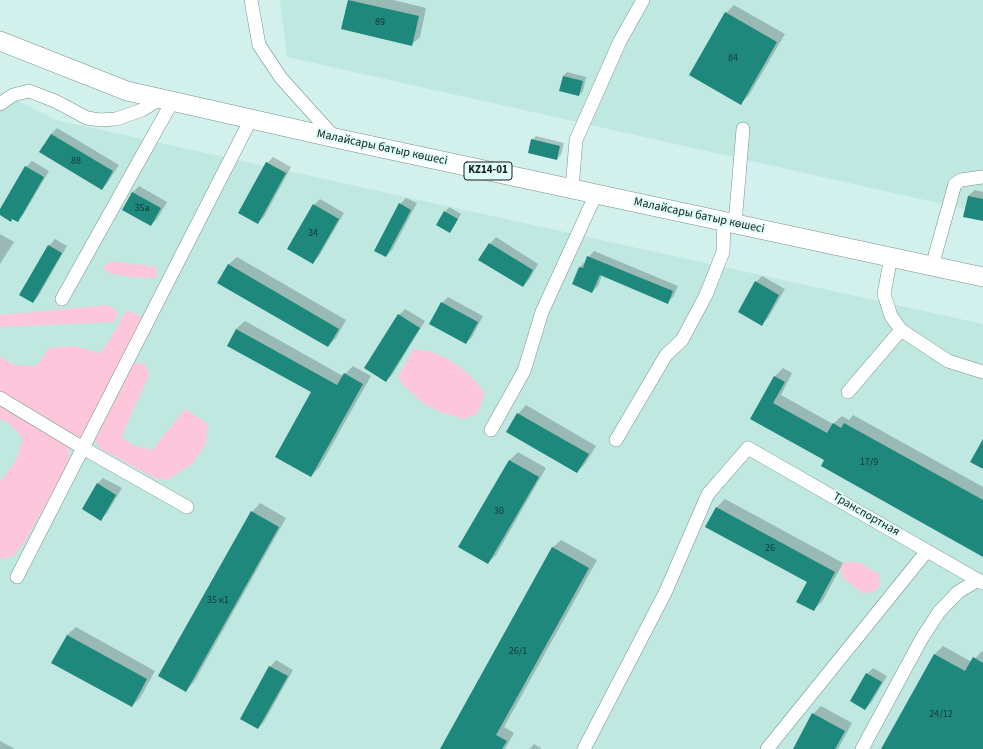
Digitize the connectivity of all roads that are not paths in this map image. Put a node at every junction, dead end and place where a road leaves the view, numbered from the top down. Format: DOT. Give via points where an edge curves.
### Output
graph roads {
  1 [pos="251,0"];
  2 [pos="643,0"];
  3 [pos="0,41"];
  4 [pos="166,100"];
  5 [pos="0,104"];
  6 [pos="251,119"];
  7 [pos="743,129"];
  8 [pos="335,138"];
  9 [pos="983,177"];
  10 [pos="572,189"];
  11 [pos="596,194"];
  12 [pos="730,222"];
  13 [pos="890,257"];
  14 [pos="932,266"];
  15 [pos="983,276"];
  16 [pos="62,299"];
  17 [pos="901,330"];
  18 [pos="983,372"];
  19 [pos="848,392"];
  20 [pos="0,398"];
  21 [pos="491,430"];
  22 [pos="616,440"];
  23 [pos="83,448"];
  24 [pos="187,507"];
  25 [pos="927,551"];
  26 [pos="17,577"];
  27 [pos="981,582"];
  28 [pos="584,749"];
  29 [pos="767,749"];
  30 [pos="862,749"];
  1 -- 8 [label="street" via="259,45 281,78"];
  2 -- 10 [label="street" via="620,41 576,140"];
  3 -- 4 [label="highway, Малайсары батыр көшесі / KZ14-01" via="127,91"];
  4 -- 5 [label="street" via="116,119 100,120 87,118 29,91 13,95"];
  4 -- 6 [label="highway, Малайсары батыр көшесі / KZ14-01"];
  4 -- 16 [label="street"];
  6 -- 8 [label="highway, Малайсары батыр көшесі / KZ14-01"];
  6 -- 23 [label="street"];
  7 -- 12 [label="street"];
  8 -- 10 [label="highway, Малайсары батыр көшесі / KZ14-01"];
  9 -- 14 [label="street" via="961,180 955,184"];
  10 -- 11 [label="highway, Малайсары батыр көшесі / KZ14-01"];
  11 -- 12 [label="highway, Малайсары батыр көшесі / KZ14-01"];
  11 -- 21 [label="street" via="542,312 524,371"];
  12 -- 13 [label="highway, Малайсары батыр көшесі / KZ14-01"];
  12 -- 22 [label="street" via="723,252 706,295 682,340 666,355"];
  13 -- 14 [label="highway, Малайсары батыр көшесі / KZ14-01"];
  13 -- 17 [label="street" via="884,294 891,316"];
  14 -- 15 [label="highway, Малайсары батыр көшесі / KZ14-01"];
  17 -- 18 [label="street" via="948,361"];
  17 -- 19 [label="street"];
  20 -- 23 [label="street"];
  23 -- 24 [label="street"];
  23 -- 26 [label="street"];
  25 -- 27 [label="street, Транспортная"];
  25 -- 28 [label="street, Транспортная" via="748,448 708,494 665,593"];
  25 -- 29 [label="street"];
  27 -- 30 [label="street" via="958,592 939,612 922,638"];
}
